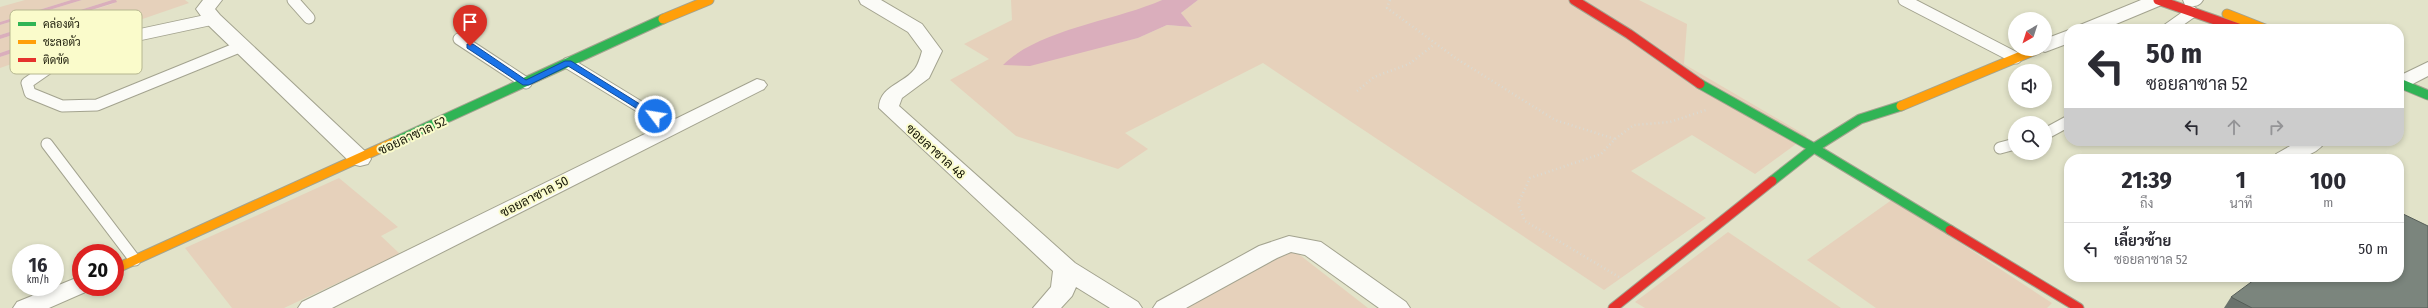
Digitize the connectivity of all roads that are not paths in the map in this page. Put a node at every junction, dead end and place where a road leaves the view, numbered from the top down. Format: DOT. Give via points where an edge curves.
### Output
graph roads {
  1 [pos="293,0"];
  2 [pos="709,0"];
  3 [pos="868,0"];
  4 [pos="1574,0"];
  5 [pos="1904,0"];
  6 [pos="2158,0"];
  7 [pos="2194,3"];
  8 [pos="2214,9"];
  9 [pos="213,10"];
  10 [pos="309,18"];
  11 [pos="2098,24"];
  12 [pos="2173,24"];
  13 [pos="2232,24"];
  14 [pos="2252,24"];
  15 [pos="142,33"];
  16 [pos="2064,38"];
  17 [pos="459,39"];
  18 [pos="2052,43"];
  19 [pos="242,46"];
  20 [pos="2021,56"];
  21 [pos="2016,58"];
  22 [pos="568,63"];
  23 [pos="2428,68"];
  24 [pos="40,74"];
  25 [pos="2404,82"];
  26 [pos="526,83"];
  27 [pos="757,85"];
  28 [pos="2404,86"];
  29 [pos="2428,95"];
  30 [pos="655,116"];
  31 [pos="2064,124"];
  32 [pos="2052,130"];
  33 [pos="47,144"];
  34 [pos="2008,146"];
  35 [pos="2306,146"];
  36 [pos="1814,148"];
  37 [pos="2000,148"];
  38 [pos="2293,154"];
  39 [pos="360,159"];
  40 [pos="135,260"];
  41 [pos="124,265"];
  42 [pos="1066,269"];
  43 [pos="72,288"];
  44 [pos="26,308"];
  45 [pos="311,308"];
  46 [pos="1046,308"];
  47 [pos="1129,308"];
  48 [pos="1166,308"];
  49 [pos="1397,308"];
  50 [pos="1613,308"];
  51 [pos="2079,308"];
  1 -- 10 [label="lane"];
  2 -- 22 [label="street, ซอยลาซาล 52"];
  3 -- 42 [label="street, ซอยลาซาล 48" via="915,28 932,51 924,71 913,82 893,94 888,104 889,108"];
  4 -- 36 [label="street" via="1629,34 1705,88"];
  5 -- 21 [label="lane"];
  6 -- 7 [label="street"];
  6 -- 11 [label="street"];
  7 -- 12 [label="lane"];
  7 -- 13 [label="street"];
  8 -- 14 [label="street"];
  9 -- 15 [label="lane"];
  9 -- 19 [label="street"];
  16 -- 18 [label="street"];
  17 -- 26 [label="lane"];
  19 -- 24 [label="lane" via="97,106 53,106 30,93 27,83"];
  19 -- 39 [label="street"];
  20 -- 21 [label="street"];
  21 -- 36 [label="street" via="1860,119"];
  22 -- 26 [label="street, ซอยลาซาล 52"];
  22 -- 30 [label="lane"];
  23 -- 25 [label="street"];
  26 -- 39 [label="street, ซอยลาซาล 52"];
  27 -- 45 [label="street, ซอยลาซาล 50"];
  28 -- 29 [label="street"];
  31 -- 32 [label="lane"];
  33 -- 40 [label="lane"];
  34 -- 37 [label="lane"];
  35 -- 38 [label="street"];
  36 -- 50 [label="street"];
  36 -- 51 [label="street"];
  39 -- 40 [label="street, ซอยลาซาล 52"];
  40 -- 41 [label="street, ซอยลาซาล 52"];
  42 -- 46 [label="street" via="1064,290"];
  42 -- 47 [label="street"];
  43 -- 44 [label="street"];
  48 -- 49 [label="street" via="1268,252 1289,244 1312,248"];
}
